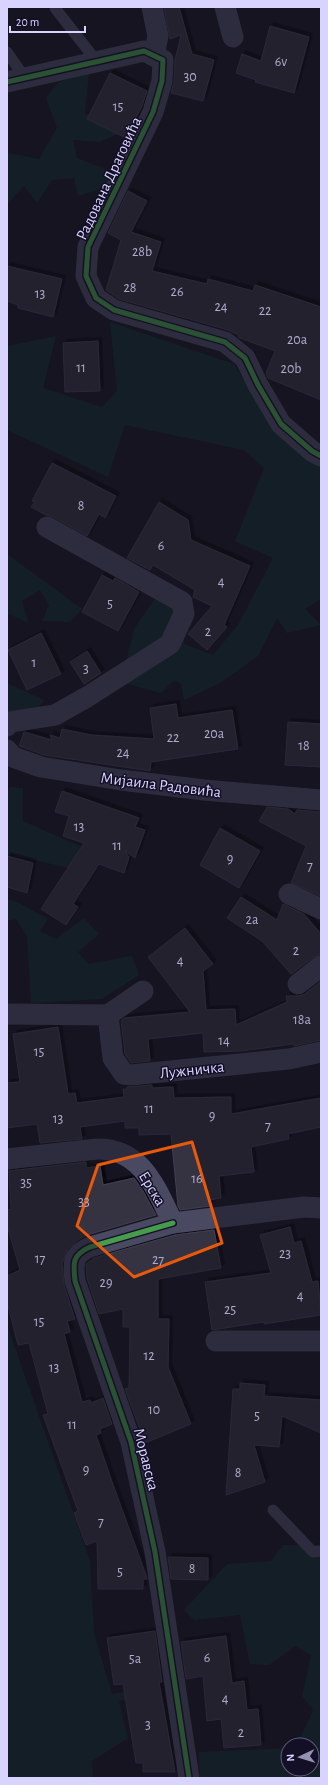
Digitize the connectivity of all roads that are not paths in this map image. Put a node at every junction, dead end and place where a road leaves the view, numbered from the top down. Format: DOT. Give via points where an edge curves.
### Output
graph roads {
  1 [pos="152,7"];
  2 [pos="225,7"];
  3 [pos="54,8"];
  4 [pos="233,37"];
  5 [pos="7,52"];
  6 [pos="154,56"];
  7 [pos="98,62"];
  8 [pos="16,80"];
  9 [pos="321,456"];
  10 [pos="47,527"];
  11 [pos="7,726"];
  12 [pos="7,750"];
  13 [pos="321,800"];
  14 [pos="289,894"];
  15 [pos="321,909"];
  16 [pos="321,966"];
  17 [pos="298,984"];
  18 [pos="143,991"];
  19 [pos="7,1014"];
  20 [pos="108,1015"];
  21 [pos="321,1052"];
  22 [pos="7,1159"];
  23 [pos="321,1208"];
  24 [pos="173,1223"];
  25 [pos="216,1341"];
  26 [pos="321,1341"];
  27 [pos="273,1510"];
  28 [pos="321,1551"];
  29 [pos="189,1778"];
  1 -- 6 [label="street" via="158,36"];
  2 -- 4 [label="street"];
  3 -- 7 [label="lane"];
  5 -- 8 [label="lane"];
  6 -- 7 [label="street" via="144,51"];
  6 -- 9 [label="street, Радована Драговића" via="163,60 162,81 153,112 88,247 86,276 96,298 114,310 225,342 245,358 281,424"];
  7 -- 8 [label="street"];
  10 -- 11 [label="street" via="182,602 184,614 170,644 87,697 55,715 10,722"];
  12 -- 13 [label="street, Мијаила Радовића" via="13,758 42,767 120,780"];
  14 -- 15 [label="street"];
  16 -- 17 [label="street"];
  18 -- 20 [label="street"];
  19 -- 20 [label="street"];
  20 -- 21 [label="street, Лужничка" via="113,1058 124,1074 289,1059"];
  22 -- 24 [label="street, Ерска" via="111,1148 137,1163 150,1176"];
  23 -- 24 [label="street, Ерска" via="304,1207"];
  24 -- 29 [label="street, Моравска" via="84,1249 74,1262 74,1270 75,1281 132,1442 155,1552"];
  25 -- 26 [label="street"];
  27 -- 28 [label="lane" via="313,1552"];
}
